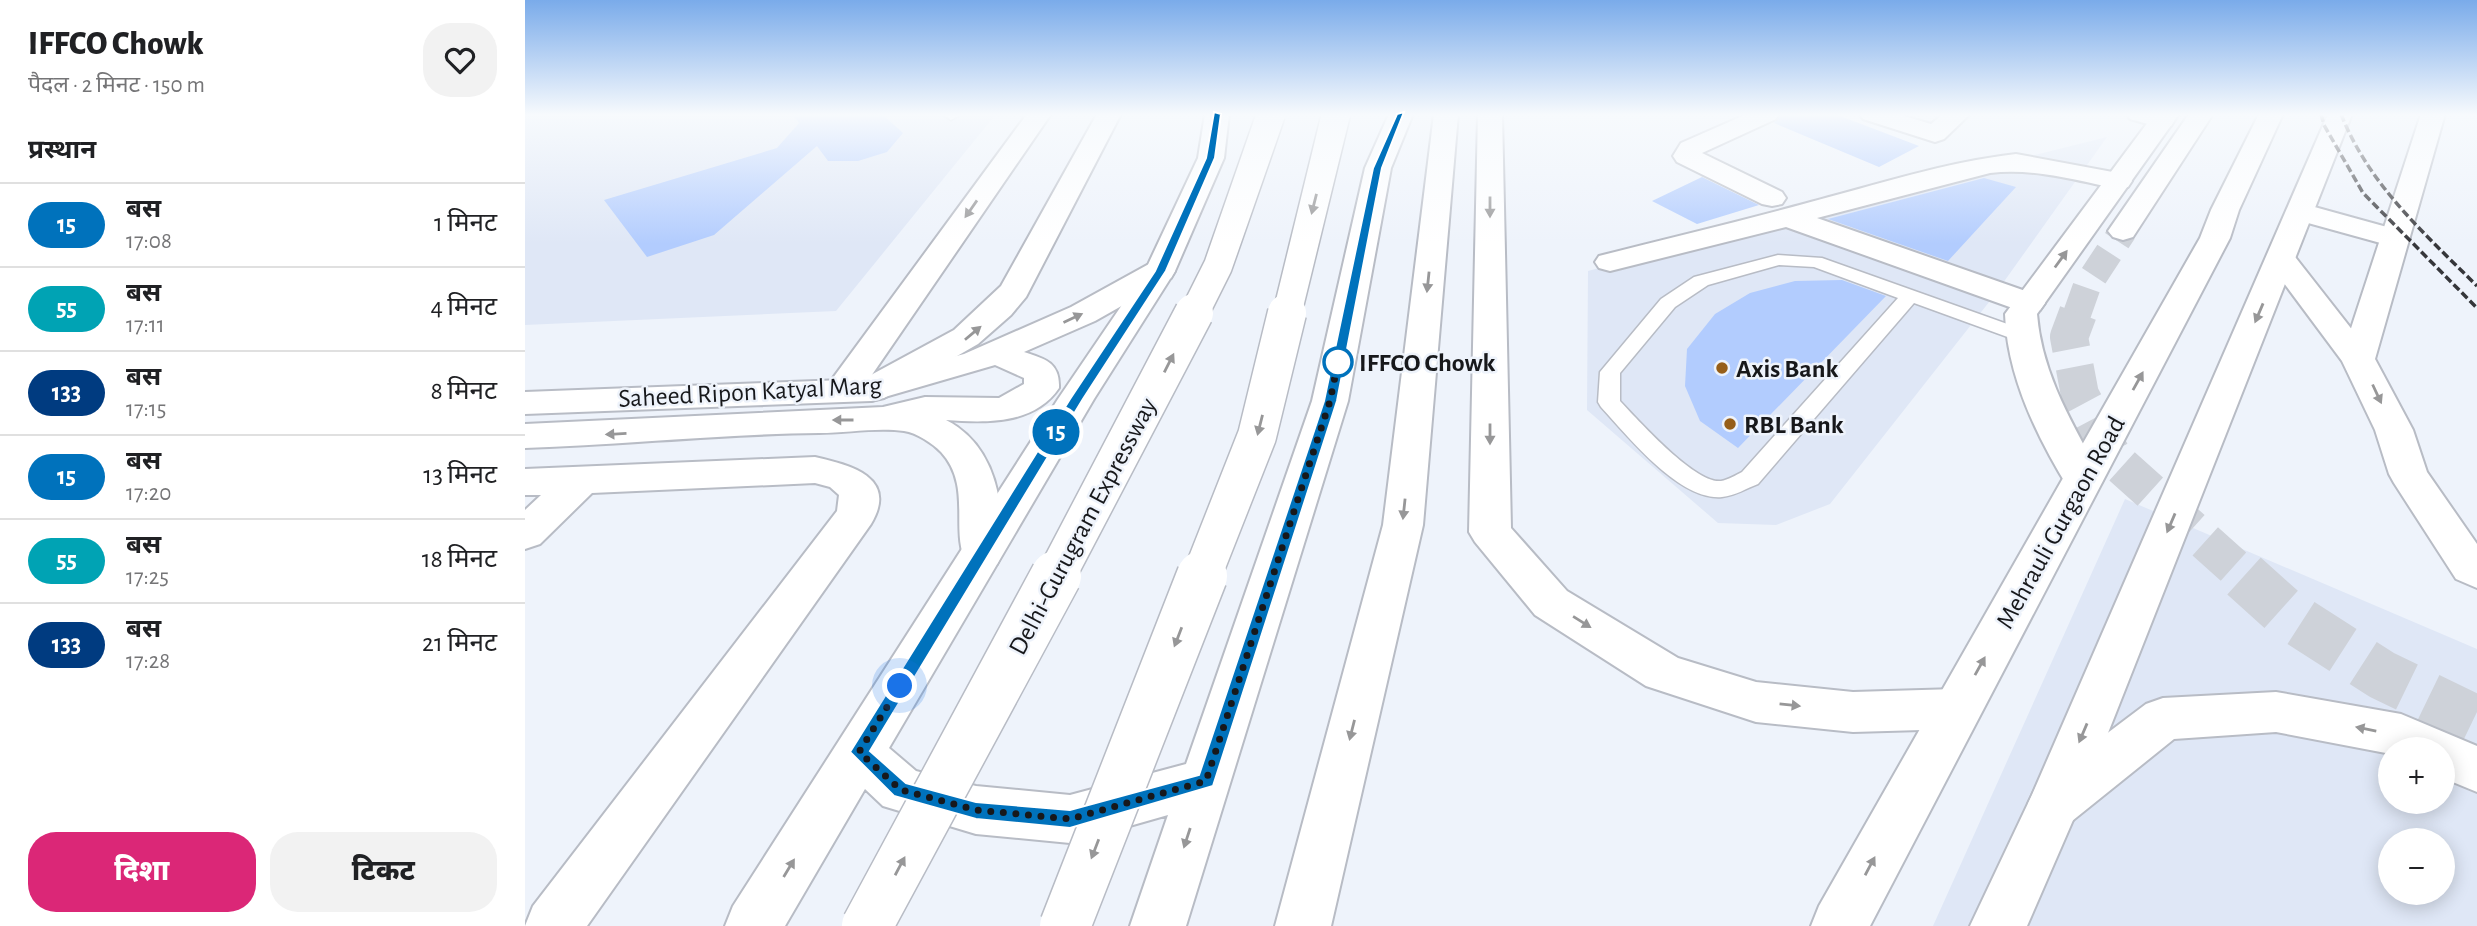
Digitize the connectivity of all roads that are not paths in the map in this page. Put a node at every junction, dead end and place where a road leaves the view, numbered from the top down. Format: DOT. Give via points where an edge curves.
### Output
graph roads {
  1 [pos="1013,157"];
  2 [pos="1086,157"];
  3 [pos="1211,157"];
  4 [pos="1256,157"];
  5 [pos="1325,157"];
  6 [pos="1389,157"];
  7 [pos="1428,157"];
  8 [pos="1490,157"];
  9 [pos="1688,157"];
  10 [pos="2131,157"];
  11 [pos="2172,157"];
  12 [pos="2250,157"];
  13 [pos="2322,157"];
  14 [pos="2420,157"];
  15 [pos="2117,181"];
  16 [pos="1780,208"];
  17 [pos="2300,212"];
  18 [pos="2123,231"];
  19 [pos="2395,238"];
  20 [pos="2281,259"];
  21 [pos="1610,262"];
  22 [pos="1160,271"];
  23 [pos="1910,295"];
  24 [pos="2025,319"];
  25 [pos="993,353"];
  26 [pos="2358,359"];
  27 [pos="865,400"];
  28 [pos="525,403"];
  29 [pos="525,436"];
  30 [pos="582,479"];
  31 [pos="2083,480"];
  32 [pos="525,482"];
  33 [pos="525,534"];
  34 [pos="982,553"];
  35 [pos="2477,572"];
  36 [pos="1956,709"];
  37 [pos="2405,737"];
  38 [pos="859,752"];
  39 [pos="2455,760"];
  40 [pos="2477,770"];
  41 [pos="1206,781"];
  42 [pos="2054,804"];
  43 [pos="553,926"];
  44 [pos="753,926"];
  45 [pos="867,926"];
  46 [pos="1065,926"];
  47 [pos="1158,926"];
  48 [pos="1303,926"];
  49 [pos="1839,926"];
  50 [pos="1998,926"];
  1 -- 27 [label="main road, one-way"];
  27 -- 2 [label="main road, one-way" via="963,341 996,314 1015,290"];
  3 -- 22 [label="main road"];
  45 -- 4 [label="main road, Delhi-Gurugram Expressway, one-way, bridge" via="1218,266"];
  5 -- 46 [label="main road, one-way, bridge" via="1257,436"];
  6 -- 41 [label="main road" via="1378,168 1330,401"];
  7 -- 48 [label="main road, one-way" via="1403,526"];
  8 -- 36 [label="main road, one-way" via="1490,532 1551,603 1663,673 1756,702 1853,712"];
  9 -- 16 [label="main road"];
  10 -- 15 [label="main road"];
  11 -- 18 [label="main road"];
  31 -- 12 [label="main road, Mehrauli Gurgaon Road, one-way" via="2215,238"];
  13 -- 17 [label="main road"];
  14 -- 19 [label="main road"];
  15 -- 16 [label="main road" via="2015,162"];
  24 -- 15 [label="main road, one-way"];
  16 -- 21 [label="main road"];
  16 -- 24 [label="main road"];
  17 -- 19 [label="main road"];
  17 -- 20 [label="main road"];
  19 -- 26 [label="main road"];
  20 -- 26 [label="main road"];
  20 -- 42 [label="main road, one-way"];
  25 -- 22 [label="main road, Saheed Ripon Katyal Marg, one-way" via="1083,314"];
  22 -- 34 [label="main road"];
  23 -- 23 [label="lane" via="1816,262 1778,260 1700,281 1668,303 1610,372 1609,402 1647,445 1698,484 1721,490 1750,478"];
  23 -- 24 [label="lane"];
  24 -- 31 [label="main road" via="2035,380"];
  25 -- 27 [label="main road, Saheed Ripon Katyal Marg"];
  25 -- 27 [label="main road" via="1042,374 1041,388 1003,409 905,411"];
  26 -- 35 [label="main road, one-way" via="2394,430 2408,474"];
  27 -- 28 [label="main road, Saheed Ripon Katyal Marg"];
  27 -- 29 [label="main road, Saheed Ripon Katyal Marg, one-way" via="787,421"];
  27 -- 34 [label="main road, Saheed Ripon Katyal Marg" via="955,444 972,468 981,500"];
  30 -- 32 [label="main road"];
  30 -- 33 [label="main road"];
  30 -- 43 [label="main road" via="815,470 843,477 859,491 857,514"];
  36 -- 31 [label="main road, Mehrauli Gurgaon Road, one-way"];
  34 -- 38 [label="main road"];
  49 -- 36 [label="main road, Mehrauli Gurgaon Road, one-way"];
  37 -- 42 [label="main road, one-way" via="2276,712 2163,719"];
  38 -- 41 [label="main road" via="901,790 976,810 1070,819"];
  44 -- 38 [label="main road, one-way"];
  39 -- 40 [label="main road"];
  41 -- 47 [label="main road, one-way"];
  42 -- 50 [label="main road"];
}
